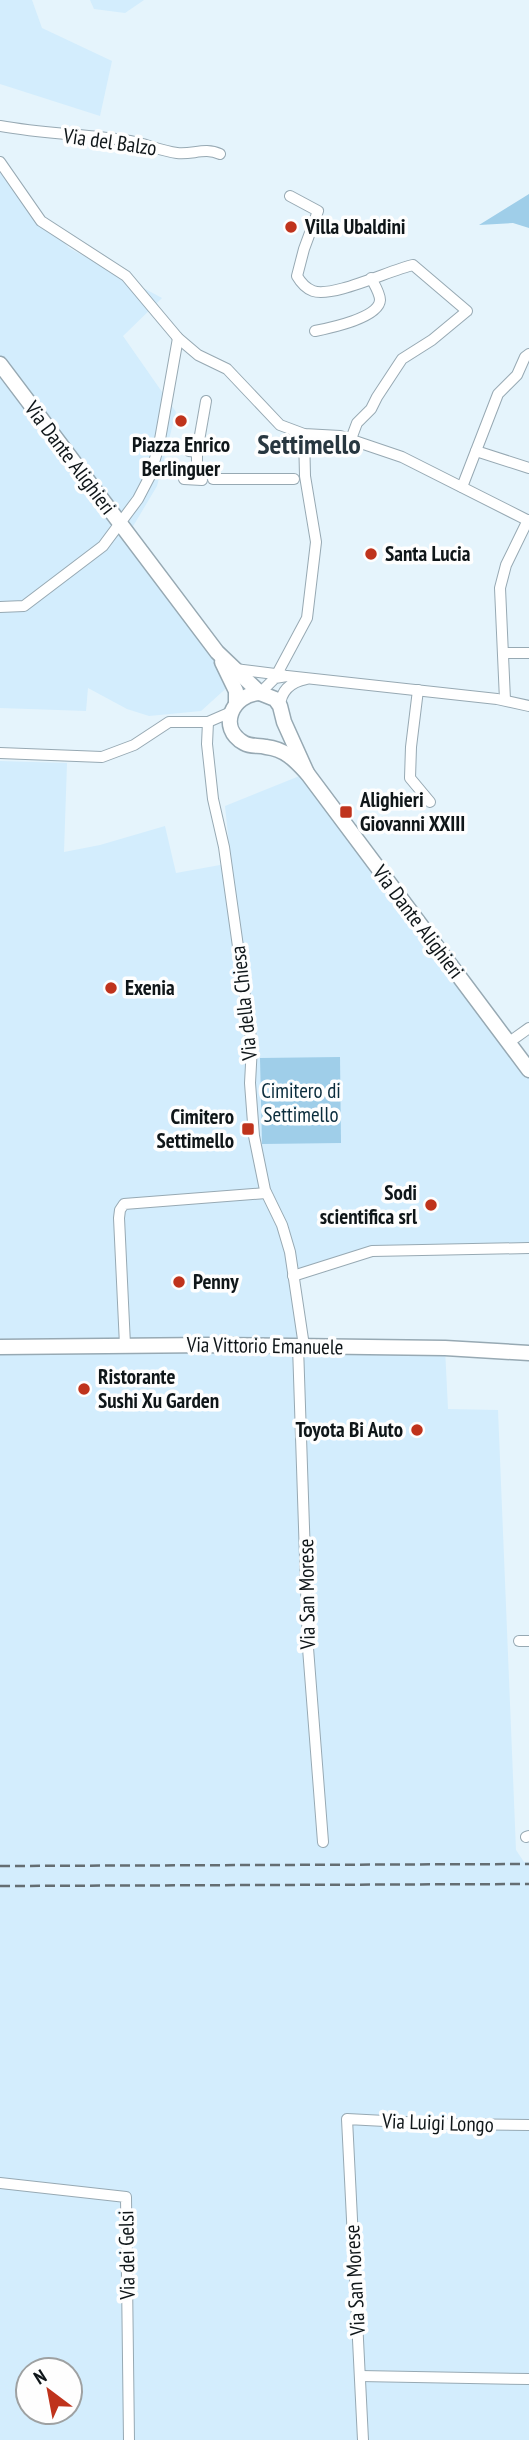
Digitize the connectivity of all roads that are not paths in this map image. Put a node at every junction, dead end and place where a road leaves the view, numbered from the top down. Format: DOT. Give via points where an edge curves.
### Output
graph roads {
  1 [pos="0,126"];
  2 [pos="220,154"];
  3 [pos="0,162"];
  4 [pos="290,196"];
  5 [pos="371,278"];
  6 [pos="316,331"];
  7 [pos="178,338"];
  8 [pos="529,354"];
  9 [pos="0,364"];
  10 [pos="205,401"];
  11 [pos="304,434"];
  12 [pos="351,439"];
  13 [pos="476,451"];
  14 [pos="194,455"];
  15 [pos="529,468"];
  16 [pos="184,479"];
  17 [pos="300,479"];
  18 [pos="462,487"];
  19 [pos="529,521"];
  20 [pos="120,524"];
  21 [pos="0,607"];
  22 [pos="217,652"];
  23 [pos="503,653"];
  24 [pos="529,653"];
  25 [pos="235,668"];
  26 [pos="282,675"];
  27 [pos="317,679"];
  28 [pos="418,690"];
  29 [pos="260,693"];
  30 [pos="505,700"];
  31 [pos="280,706"];
  32 [pos="529,706"];
  33 [pos="233,708"];
  34 [pos="208,722"];
  35 [pos="284,722"];
  36 [pos="261,746"];
  37 [pos="0,753"];
  38 [pos="307,773"];
  39 [pos="430,802"];
  40 [pos="529,1028"];
  41 [pos="508,1043"];
  42 [pos="529,1070"];
  43 [pos="266,1193"];
  44 [pos="529,1248"];
  45 [pos="293,1276"];
  46 [pos="125,1345"];
  47 [pos="301,1346"];
  48 [pos="0,1347"];
  49 [pos="529,1353"];
  50 [pos="323,1842"];
  51 [pos="347,2119"];
  52 [pos="529,2125"];
  53 [pos="0,2183"];
  54 [pos="360,2376"];
  55 [pos="529,2379"];
  56 [pos="129,2440"];
  57 [pos="363,2440"];
  1 -- 2 [label="street, Via del Balzo" via="129,141 179,153 210,150"];
  3 -- 7 [label="street" via="41,221 126,276"];
  4 -- 5 [label="street" via="318,211 297,276 304,285 320,292"];
  5 -- 6 [label="street" via="380,297 377,306 346,324"];
  5 -- 12 [label="street" via="414,265 467,311 402,359 372,409 357,423"];
  7 -- 11 [label="street" via="198,355 227,369 280,425"];
  7 -- 20 [label="street" via="150,476"];
  8 -- 13 [label="street" via="498,394"];
  9 -- 20 [label="main road, Via Dante Alighieri"];
  10 -- 14 [label="street"];
  11 -- 12 [label="street"];
  11 -- 17 [label="street"];
  12 -- 18 [label="street" via="402,457"];
  13 -- 15 [label="street"];
  13 -- 18 [label="street"];
  16 -- 17 [label="street"];
  17 -- 26 [label="street" via="316,542 307,618"];
  18 -- 19 [label="street"];
  19 -- 23 [label="street" via="506,565 500,588"];
  20 -- 21 [label="street" via="103,546 24,606"];
  20 -- 22 [label="main road, Via Dante Alighieri"];
  22 -- 25 [label="main road, Via Dante Alighieri"];
  22 -- 33 [label="main road, Via Dante Alighieri" via="234,685"];
  23 -- 24 [label="street"];
  23 -- 30 [label="street"];
  25 -- 26 [label="street"];
  25 -- 29 [label="main road, Via Dante Alighieri"];
  26 -- 27 [label="street"];
  26 -- 29 [label="street"];
  27 -- 28 [label="street"];
  27 -- 31 [label="street" via="287,688"];
  28 -- 30 [label="street"];
  28 -- 39 [label="street" via="410,778"];
  29 -- 31 [label="main road, Via Dante Alighieri"];
  29 -- 33 [label="main road" via="246,695"];
  30 -- 32 [label="street"];
  31 -- 35 [label="main road, Via Dante Alighieri"];
  33 -- 34 [label="street"];
  33 -- 36 [label="main road, Via Dante Alighieri" via="230,721 237,737"];
  34 -- 37 [label="street" via="169,722 134,745 102,757"];
  34 -- 43 [label="street, Via della Chiesa" via="214,799 252,1046 254,1136"];
  35 -- 36 [label="main road" via="276,738"];
  35 -- 38 [label="main road, Via Dante Alighieri"];
  36 -- 38 [label="main road, Via Dante Alighieri" via="283,751"];
  38 -- 41 [label="main road, Via Dante Alighieri"];
  40 -- 41 [label="street"];
  41 -- 42 [label="main road, Via Dante Alighieri"];
  43 -- 45 [label="street, Via della Chiesa" via="282,1225"];
  43 -- 46 [label="street" via="121,1206"];
  44 -- 45 [label="street" via="372,1251"];
  45 -- 47 [label="street, Via della Chiesa"];
  46 -- 47 [label="main road, Via Vittorio Emanuele"];
  46 -- 48 [label="main road, Via Vittorio Emanuele"];
  47 -- 49 [label="main road, Via Vittorio Emanuele"];
  47 -- 50 [label="street, Via San Morese" via="308,1648"];
  51 -- 52 [label="street, Via Luigi Longo"];
  51 -- 54 [label="street, Via San Morese"];
  53 -- 56 [label="street, Via dei Gelsi" via="126,2197"];
  54 -- 55 [label="street"];
  54 -- 57 [label="street, Via San Morese"];
}
